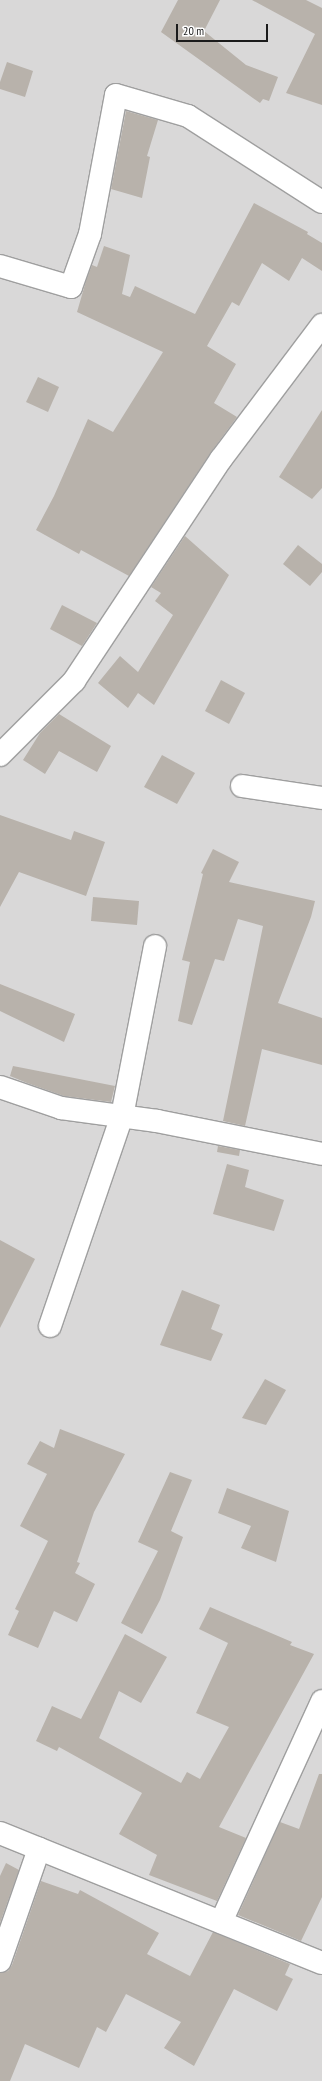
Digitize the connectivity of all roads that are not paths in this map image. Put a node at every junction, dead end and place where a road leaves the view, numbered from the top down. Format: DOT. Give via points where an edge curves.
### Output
graph roads {
  1 [pos="322,202"];
  2 [pos="0,266"];
  3 [pos="322,325"];
  4 [pos="0,755"];
  5 [pos="242,786"];
  6 [pos="322,798"];
  7 [pos="155,946"];
  8 [pos="0,1087"];
  9 [pos="122,1116"];
  10 [pos="322,1154"];
  11 [pos="50,1326"];
  12 [pos="322,1701"];
  13 [pos="0,1833"];
  14 [pos="39,1849"];
  15 [pos="221,1922"];
  16 [pos="0,1961"];
  17 [pos="322,1963"];
  1 -- 2 [label="street" via="188,116 116,95 90,234 71,287"];
  3 -- 4 [label="street" via="221,459 74,681"];
  5 -- 6 [label="street"];
  7 -- 9 [label="street"];
  8 -- 9 [label="street" via="61,1108"];
  9 -- 10 [label="street"];
  9 -- 11 [label="street"];
  12 -- 15 [label="street"];
  13 -- 14 [label="street"];
  14 -- 15 [label="street"];
  14 -- 16 [label="street"];
  15 -- 17 [label="street"];
}
